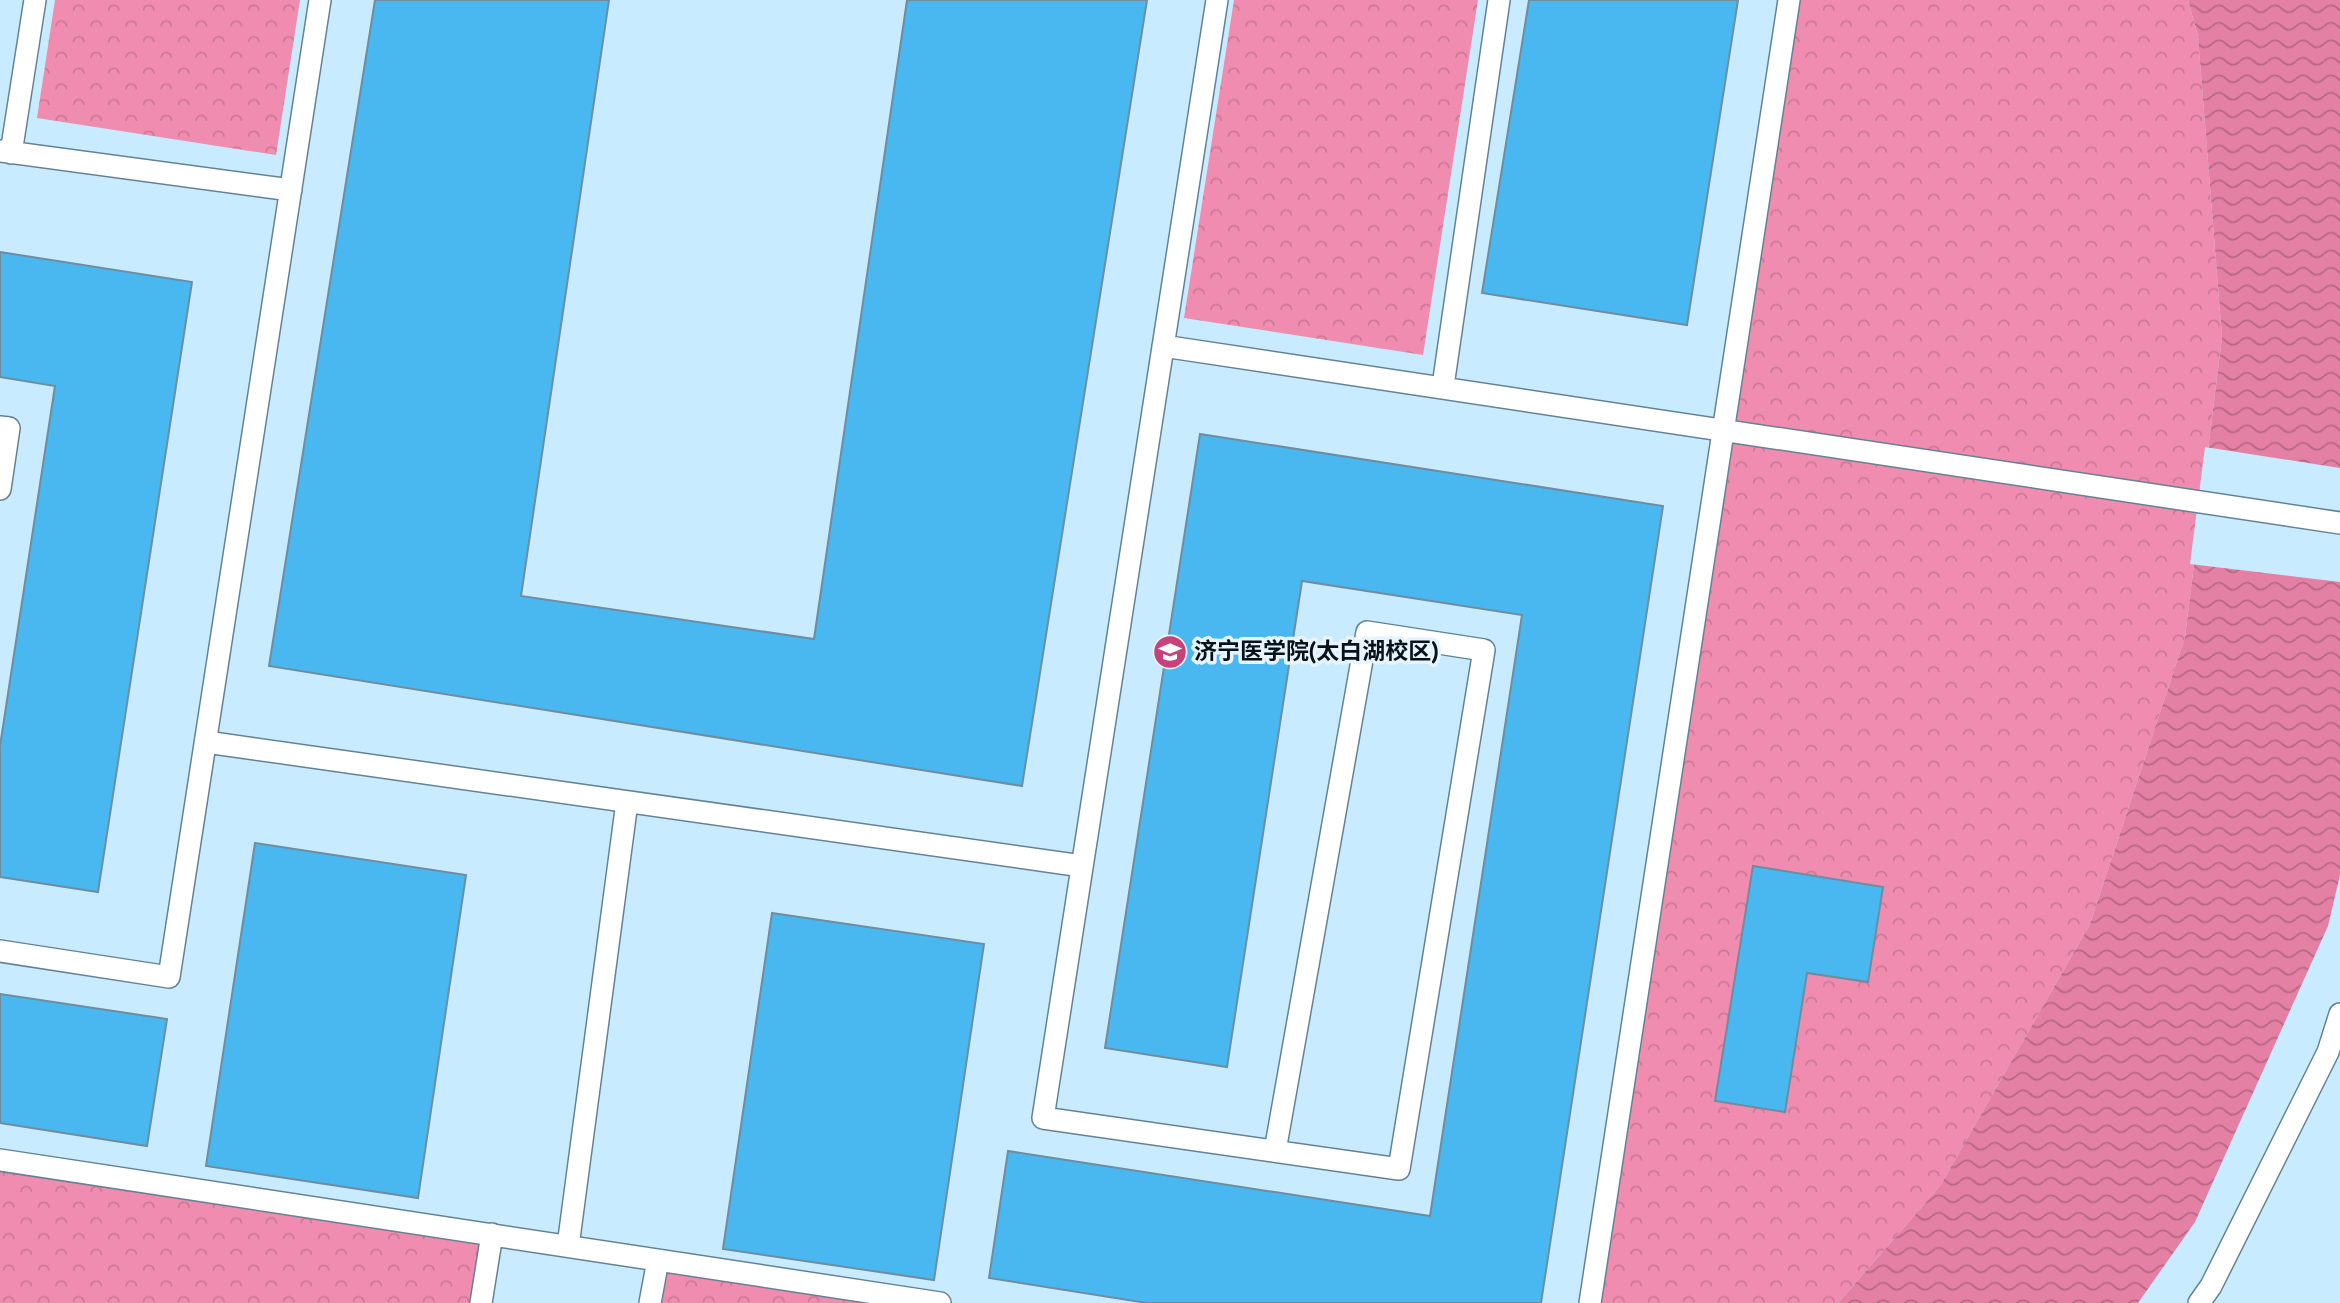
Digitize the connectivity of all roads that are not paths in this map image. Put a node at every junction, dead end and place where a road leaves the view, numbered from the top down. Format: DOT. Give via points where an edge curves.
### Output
graph roads {
  1 [pos="35,0"];
  2 [pos="320,0"];
  3 [pos="1217,0"];
  4 [pos="1499,0"];
  5 [pos="1789,0"];
  6 [pos="6,152"];
  7 [pos="290,190"];
  8 [pos="1163,346"];
  9 [pos="1443,386"];
  10 [pos="0,427"];
  11 [pos="1723,429"];
  12 [pos="0,489"];
  13 [pos="2340,523"];
  14 [pos="206,742"];
  15 [pos="627,802"];
  16 [pos="1082,866"];
  17 [pos="0,951"];
  18 [pos="2340,1014"];
  19 [pos="1275,1151"];
  20 [pos="0,1160"];
  21 [pos="492,1234"];
  22 [pos="568,1247"];
  23 [pos="658,1260"];
  24 [pos="481,1303"];
  25 [pos="650,1303"];
  26 [pos="940,1303"];
  27 [pos="1590,1303"];
  28 [pos="2199,1303"];
  1 -- 6 [label="lane"];
  2 -- 7 [label="lane"];
  3 -- 8 [label="lane"];
  4 -- 9 [label="lane"];
  5 -- 11 [label="lane"];
  6 -- 7 [label="lane"];
  7 -- 14 [label="lane"];
  8 -- 9 [label="lane"];
  8 -- 16 [label="lane"];
  9 -- 11 [label="lane"];
  10 -- 12 [label="lane" via="9,428"];
  11 -- 13 [label="lane"];
  11 -- 27 [label="lane"];
  14 -- 15 [label="lane"];
  14 -- 17 [label="lane" via="169,977"];
  15 -- 16 [label="lane"];
  15 -- 22 [label="lane"];
  16 -- 19 [label="lane" via="1043,1118"];
  18 -- 28 [label="lane" via="2328,1052"];
  19 -- 19 [label="lane" via="1399,1169 1484,650 1367,632"];
  20 -- 21 [label="lane"];
  21 -- 22 [label="lane"];
  21 -- 24 [label="lane"];
  22 -- 23 [label="lane"];
  23 -- 25 [label="lane"];
  23 -- 26 [label="lane"];
}
